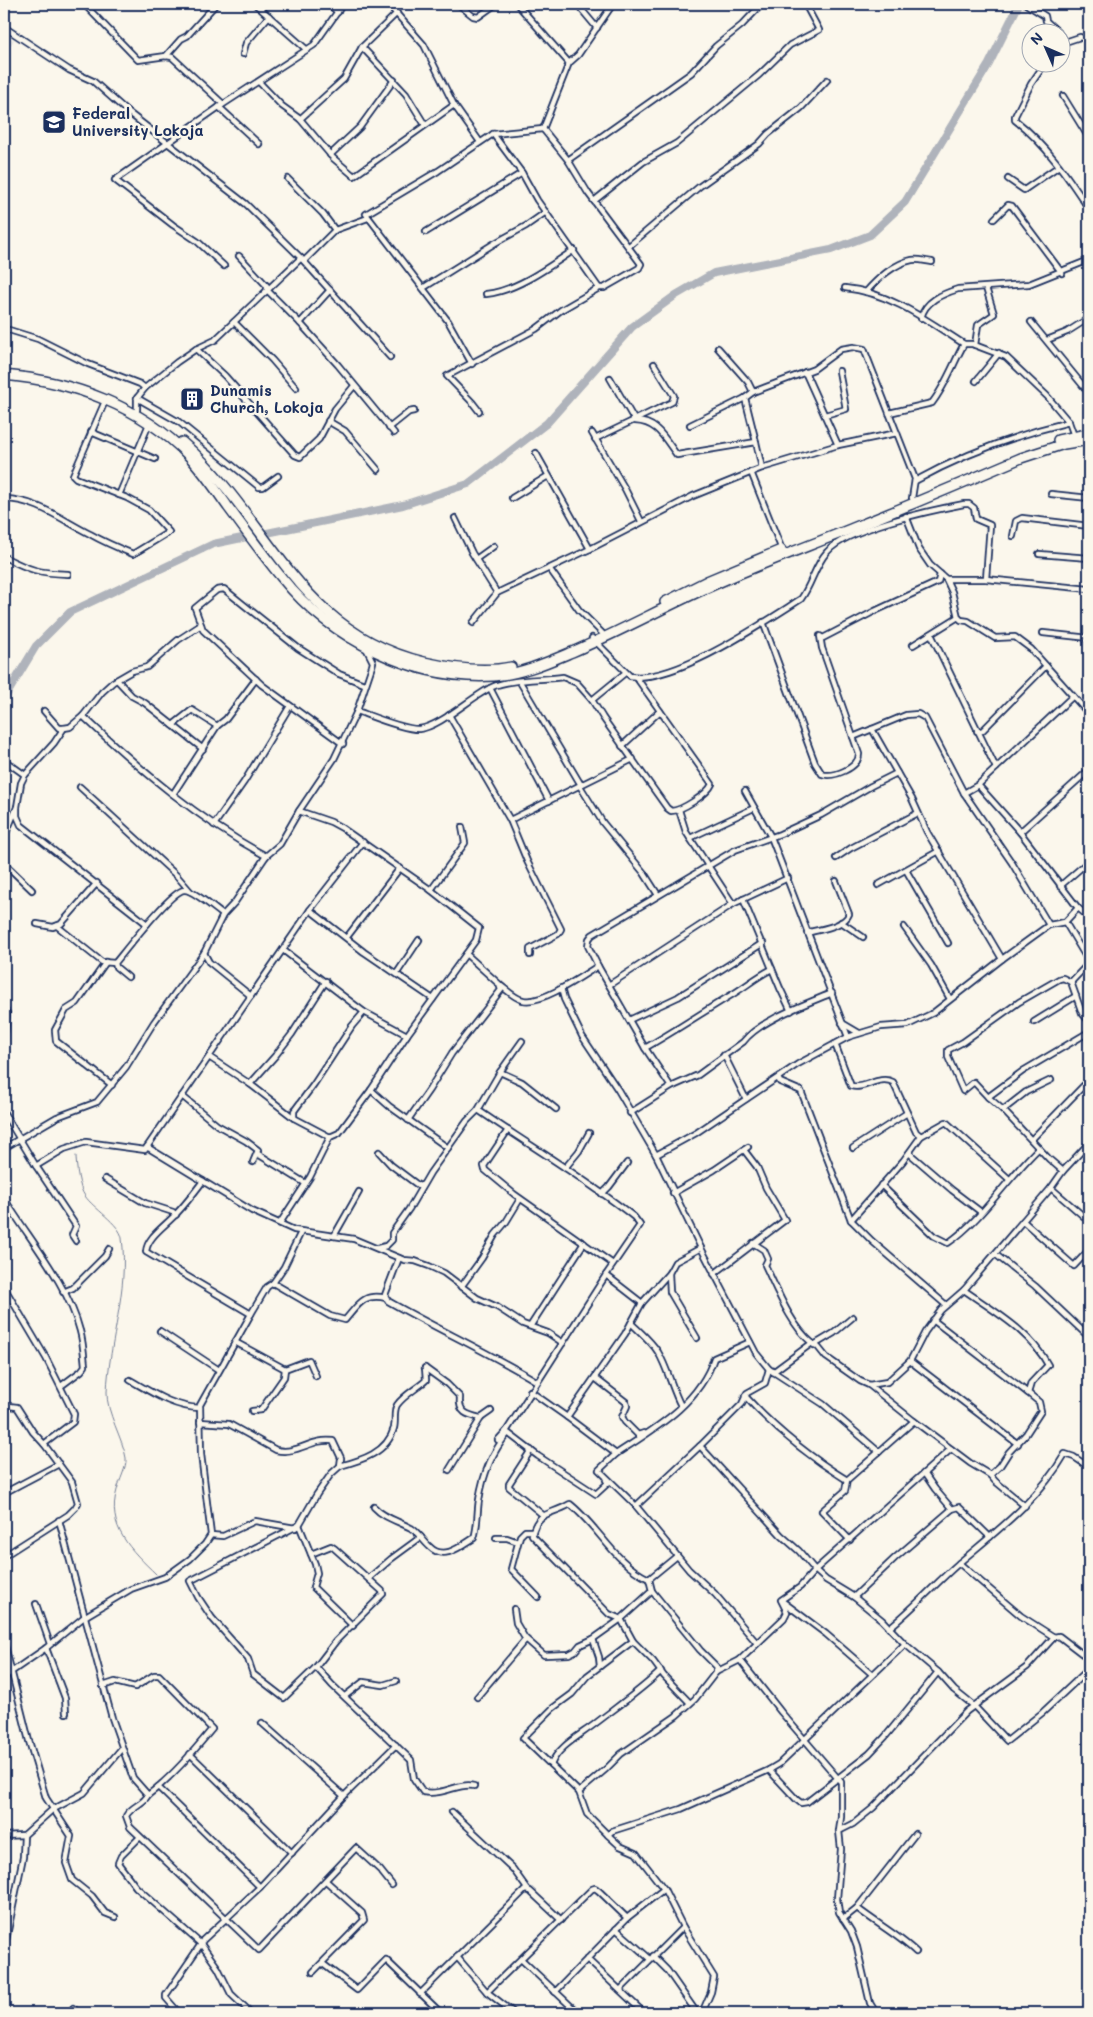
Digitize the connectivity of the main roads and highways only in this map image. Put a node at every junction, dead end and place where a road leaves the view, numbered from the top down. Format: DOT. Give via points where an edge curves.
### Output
graph roads {
  1 [pos="4,370"];
  2 [pos="4,375"];
  3 [pos="31,375"];
  4 [pos="1089,434"];
  5 [pos="1089,440"];
  6 [pos="891,509"];
  7 [pos="276,563"];
  8 [pos="594,640"];
  1 -- 3 [label="highway"];
  2 -- 3 [label="highway"];
  3 -- 7 [label="highway" via="106,400 161,432 189,456"];
  3 -- 7 [label="highway" via="74,382 103,392 165,428 214,472"];
  4 -- 6 [label="highway" via="1020,452"];
  5 -- 6 [label="highway" via="1064,444 1021,458"];
  6 -- 8 [label="highway"];
  6 -- 8 [label="highway" via="707,581 602,633"];
  7 -- 8 [label="highway" via="333,618 378,646 440,666 505,668"];
  7 -- 8 [label="highway" via="306,604 330,623 365,646 394,659 440,672 494,676 554,660"];
}
